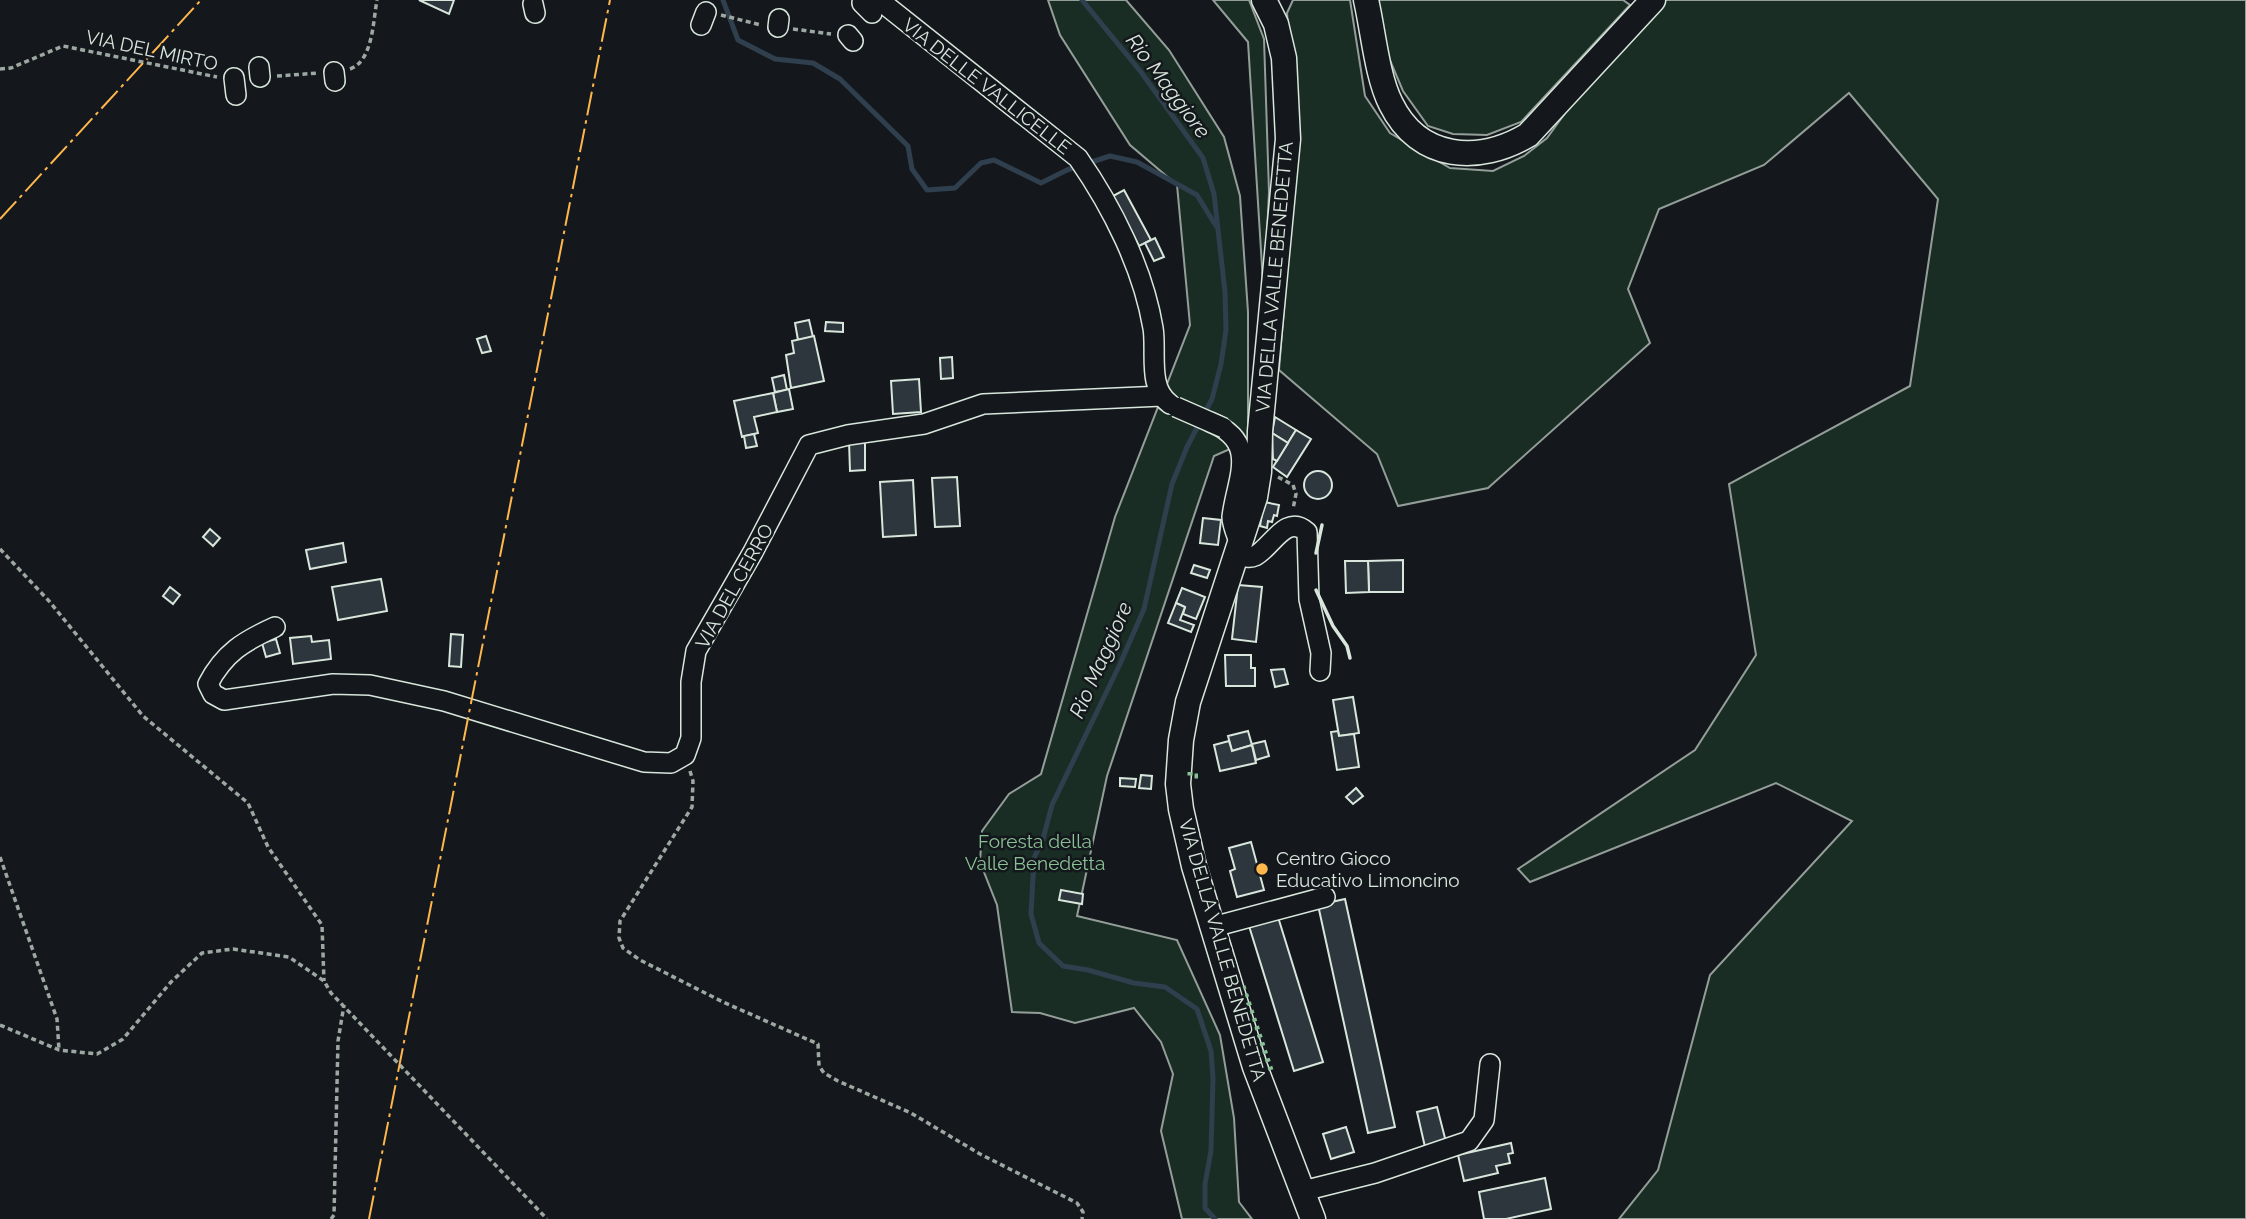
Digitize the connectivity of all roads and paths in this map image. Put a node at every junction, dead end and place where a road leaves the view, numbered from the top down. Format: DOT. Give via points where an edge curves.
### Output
graph roads {
  1 [pos="377,0"];
  2 [pos="1264,0"];
  3 [pos="1366,0"];
  4 [pos="1653,0"];
  5 [pos="871,5"];
  6 [pos="710,18"];
  7 [pos="851,38"];
  8 [pos="0,69"];
  9 [pos="1169,402"];
  10 [pos="1259,472"];
  11 [pos="1294,525"];
  12 [pos="0,549"];
  13 [pos="1239,549"];
  14 [pos="275,627"];
  15 [pos="1320,662"];
  16 [pos="685,755"];
  17 [pos="0,857"];
  18 [pos="1325,897"];
  19 [pos="1213,928"];
  20 [pos="324,981"];
  21 [pos="344,1004"];
  22 [pos="0,1025"];
  23 [pos="59,1050"];
  24 [pos="1490,1063"];
  25 [pos="1303,1191"];
  26 [pos="331,1219"];
  27 [pos="547,1219"];
  28 [pos="1082,1219"];
  29 [pos="1313,1219"];
  1 -- 8 [label="path, VIA DEL MIRTO" via="366,54 359,66 334,77 226,79 62,46"];
  2 -- 10 [label="main road, VIA DELLA VALLE BENEDETTA" via="1276,24 1284,58 1288,139"];
  3 -- 4 [label="main road" via="1391,105 1415,134 1435,147 1474,155 1528,135"];
  5 -- 9 [label="street, VIA DELLE VALLICELLE" via="1078,158 1099,187 1133,260 1154,330 1154,372"];
  6 -- 7 [label="path" via="779,23"];
  9 -- 13 [label="street, bridge" via="1224,428 1236,441 1241,452 1241,482 1232,520"];
  9 -- 16 [label="street, VIA DEL CERRO" via="983,404 924,424 809,445 696,651 691,738"];
  10 -- 11 [label="path" via="1293,485"];
  10 -- 13 [label="main road, VIA DELLA VALLE BENEDETTA"];
  11 -- 13 [label="street" via="1255,556 1247,558"];
  11 -- 15 [label="street" via="1307,532 1308,599"];
  12 -- 20 [label="path" via="143,716 248,803 268,846 322,925"];
  13 -- 19 [label="main road, VIA DELLA VALLE BENEDETTA" via="1188,702 1181,740 1181,809"];
  14 -- 16 [label="street" via="241,643 214,673 208,684 213,694 224,700 332,684 370,685 444,701 644,762 671,763"];
  16 -- 28 [label="path" via="693,781 692,807 620,921 623,948 723,1002 818,1044 824,1073 911,1113 1077,1203"];
  17 -- 23 [label="path" via="57,1019"];
  18 -- 19 [label="street"];
  19 -- 25 [label="main road, VIA DELLA VALLE BENEDETTA" via="1255,1067"];
  20 -- 21 [label="path"];
  20 -- 23 [label="path" via="289,957 233,949 202,953 123,1039 97,1054"];
  21 -- 26 [label="path" via="338,1041"];
  21 -- 27 [label="path"];
  22 -- 23 [label="path"];
  24 -- 25 [label="street" via="1484,1120 1469,1141 1375,1173"];
  25 -- 29 [label="main road, VIA DELLA VALLE BENEDETTA"];
}
